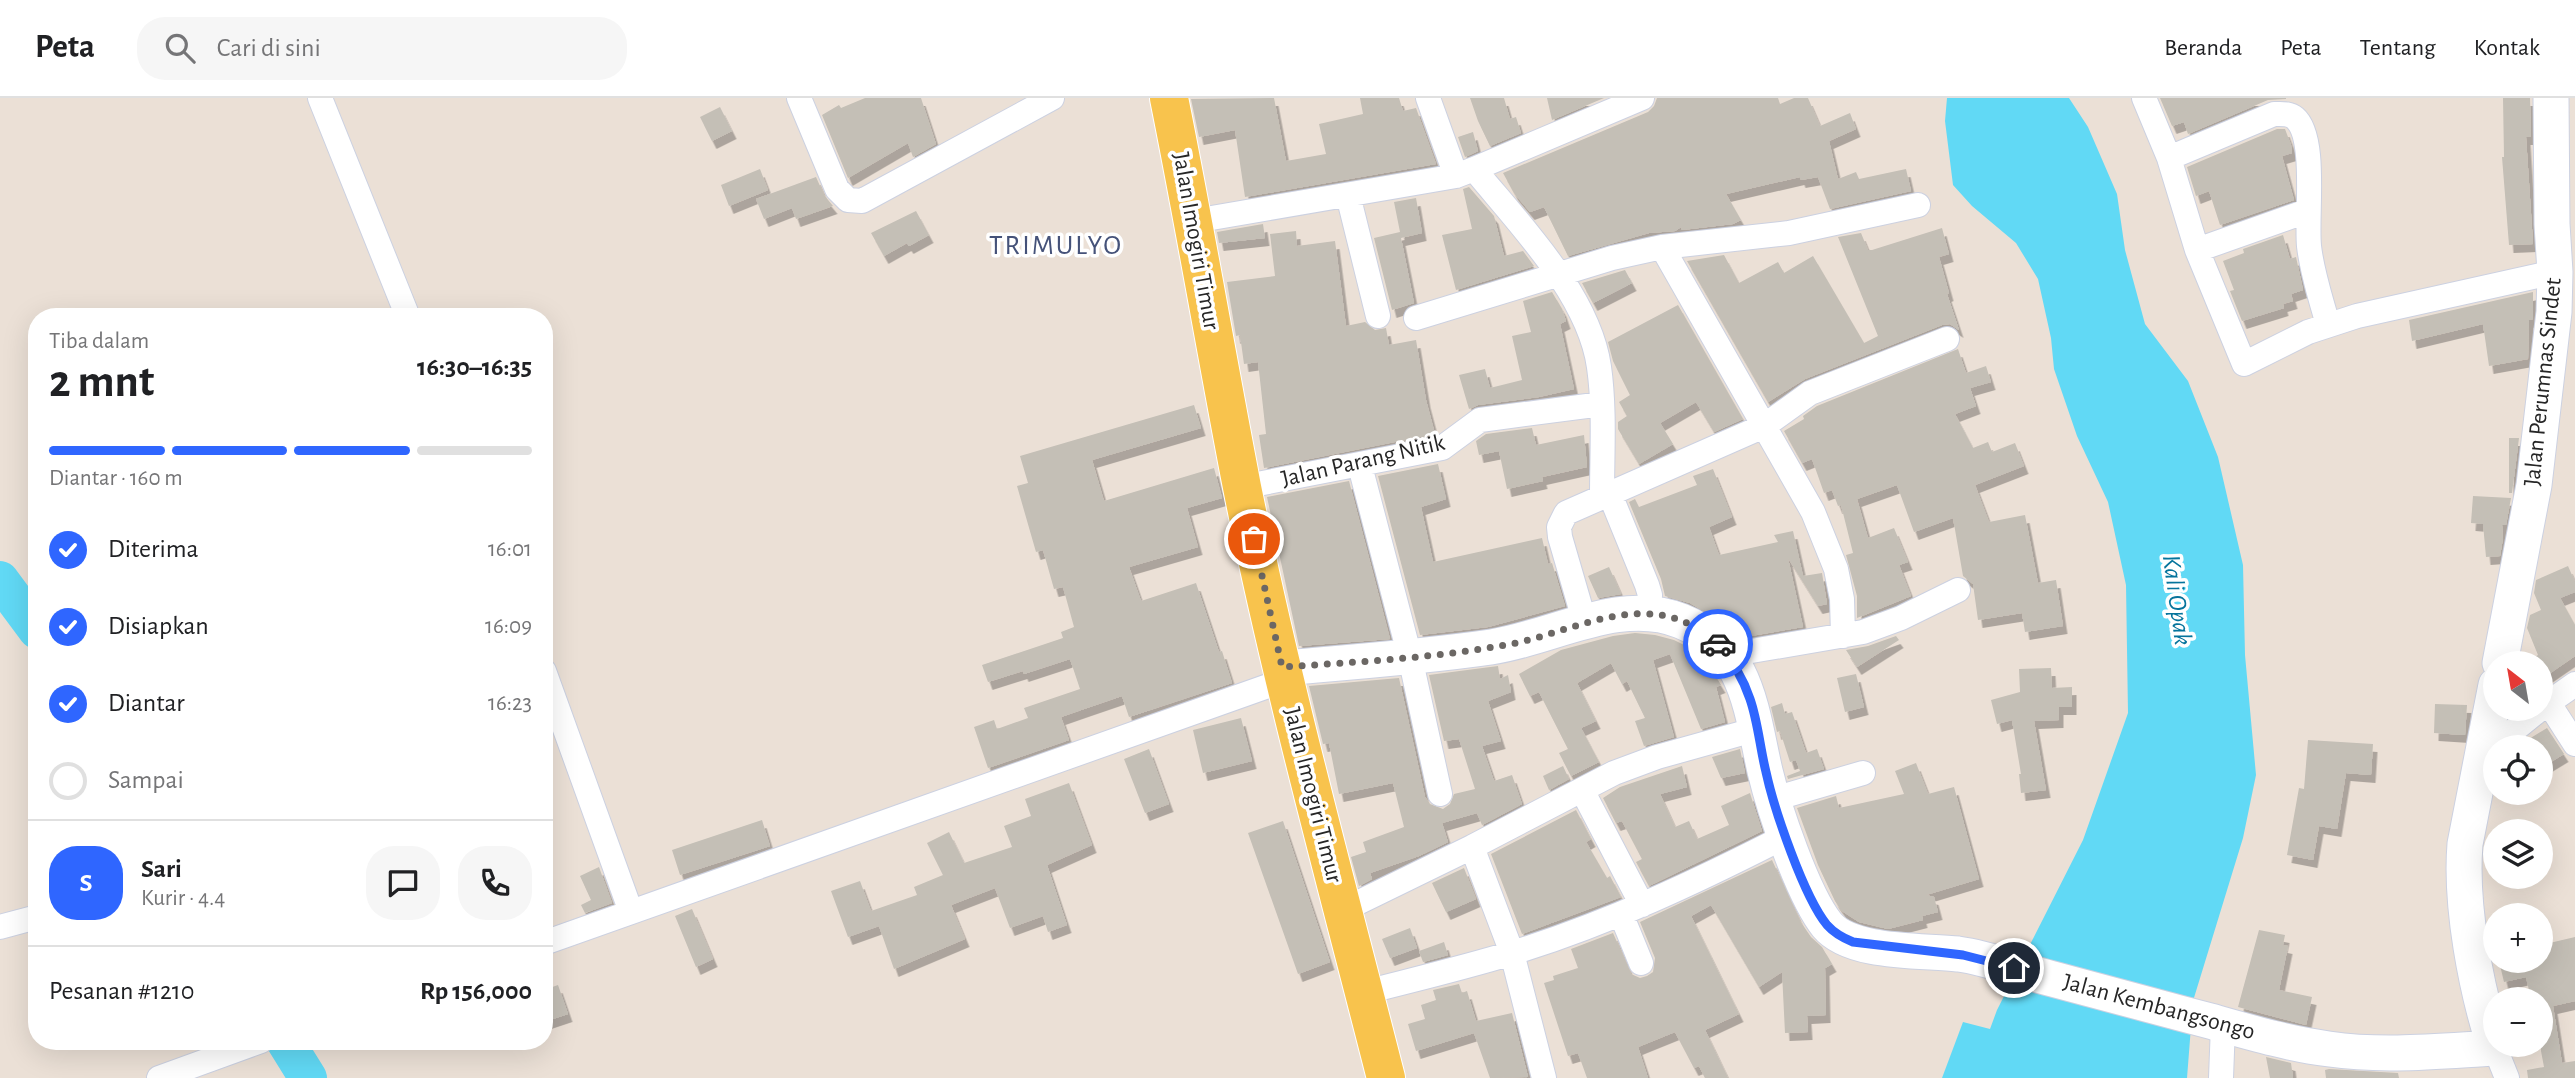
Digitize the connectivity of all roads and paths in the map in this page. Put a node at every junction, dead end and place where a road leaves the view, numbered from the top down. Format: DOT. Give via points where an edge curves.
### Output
graph roads {
  1 [pos="320,98"];
  2 [pos="799,98"];
  3 [pos="1052,98"];
  4 [pos="1169,98"];
  5 [pos="1428,98"];
  6 [pos="1642,98"];
  7 [pos="2144,98"];
  8 [pos="2551,98"];
  9 [pos="2169,158"];
  10 [pos="1465,172"];
  11 [pos="1348,195"];
  12 [pos="1918,205"];
  13 [pos="2307,211"];
  14 [pos="1194,221"];
  15 [pos="1662,247"];
  16 [pos="2197,250"];
  17 [pos="2555,272"];
  18 [pos="1560,274"];
  19 [pos="404,308"];
  20 [pos="2564,308"];
  21 [pos="1378,316"];
  22 [pos="1416,318"];
  23 [pos="2328,325"];
  24 [pos="1947,339"];
  25 [pos="1602,404"];
  26 [pos="1765,426"];
  27 [pos="1360,466"];
  28 [pos="1242,487"];
  29 [pos="1606,494"];
  30 [pos="1958,590"];
  31 [pos="1649,614"];
  32 [pos="1585,623"];
  33 [pos="1843,636"];
  34 [pos="2502,651"];
  35 [pos="1728,655"];
  36 [pos="1410,657"];
  37 [pos="1284,674"];
  38 [pos="2575,684"];
  39 [pos="553,696"];
  40 [pos="2553,699"];
  41 [pos="2553,718"];
  42 [pos="2489,721"];
  43 [pos="2525,721"];
  44 [pos="1757,729"];
  45 [pos="2575,744"];
  46 [pos="2482,756"];
  47 [pos="1863,773"];
  48 [pos="1582,790"];
  49 [pos="1440,794"];
  50 [pos="1774,799"];
  51 [pos="1786,836"];
  52 [pos="1472,847"];
  53 [pos="1631,909"];
  54 [pos="1341,911"];
  55 [pos="631,912"];
  56 [pos="28,919"];
  57 [pos="0,927"];
  58 [pos="553,940"];
  59 [pos="1512,953"];
  60 [pos="1642,963"];
  61 [pos="1362,993"];
  62 [pos="2221,1025"];
  63 [pos="237,1050"];
  64 [pos="2501,1063"];
  65 [pos="159,1078"];
  66 [pos="1386,1078"];
  67 [pos="1544,1078"];
  68 [pos="2221,1078"];
  1 -- 19 [label="street"];
  2 -- 3 [label="street" via="837,189 848,200 862,201"];
  4 -- 14 [label="main road, Jalan Imogiri Timur"];
  5 -- 10 [label="street"];
  6 -- 10 [label="street"];
  7 -- 9 [label="street"];
  8 -- 17 [label="street, Jalan Perumnas Sindet"];
  9 -- 13 [label="street" via="2274,114 2286,114 2296,119 2305,134 2310,163"];
  9 -- 16 [label="street"];
  10 -- 11 [label="street"];
  10 -- 18 [label="street"];
  11 -- 14 [label="street"];
  11 -- 21 [label="street"];
  12 -- 15 [label="street" via="1789,233"];
  13 -- 16 [label="street"];
  13 -- 23 [label="street" via="2314,275"];
  14 -- 28 [label="main road, Jalan Imogiri Timur"];
  15 -- 18 [label="street"];
  15 -- 26 [label="street"];
  16 -- 23 [label="street" via="2244,364"];
  17 -- 20 [label="street, Jalan Perumnas Sindet"];
  17 -- 23 [label="street"];
  18 -- 22 [label="street"];
  18 -- 25 [label="street" via="1594,342"];
  20 -- 34 [label="street, Jalan Perumnas Sindet"];
  24 -- 26 [label="street" via="1810,393"];
  25 -- 27 [label="street, Jalan Parang Nitik" via="1480,420 1442,448"];
  25 -- 29 [label="street"];
  26 -- 29 [label="street"];
  26 -- 33 [label="street" via="1830,554 1842,599"];
  27 -- 28 [label="street, Jalan Parang Nitik"];
  27 -- 36 [label="street"];
  28 -- 37 [label="main road, Jalan Imogiri Timur"];
  29 -- 31 [label="street" via="1647,585"];
  29 -- 32 [label="street" via="1566,513 1559,527"];
  30 -- 33 [label="street" via="1890,622"];
  31 -- 32 [label="street, Jalan Kembangsongo"];
  31 -- 35 [label="street, Jalan Kembangsongo" via="1700,630"];
  32 -- 36 [label="street, Jalan Kembangsongo" via="1513,644"];
  33 -- 35 [label="street"];
  35 -- 44 [label="street, Jalan Kembangsongo" via="1750,700"];
  36 -- 37 [label="street, Jalan Kembangsongo"];
  36 -- 49 [label="street"];
  37 -- 54 [label="main road, Jalan Imogiri Timur"];
  37 -- 55 [label="street"];
  38 -- 40 [label="street"];
  39 -- 55 [label="street"];
  41 -- 45 [label="street"];
  42 -- 46 [label="street"];
  43 -- 46 [label="street"];
  44 -- 48 [label="street" via="1657,757"];
  44 -- 50 [label="street, Jalan Kembangsongo"];
  46 -- 64 [label="street" via="2463,869 2487,1020"];
  47 -- 50 [label="street"];
  48 -- 52 [label="street"];
  48 -- 53 [label="street"];
  50 -- 51 [label="street, Jalan Kembangsongo"];
  51 -- 53 [label="street"];
  51 -- 62 [label="street, Jalan Kembangsongo" via="1813,904 1842,938 1865,945 1963,955"];
  52 -- 54 [label="street"];
  52 -- 59 [label="street"];
  53 -- 59 [label="street"];
  53 -- 60 [label="street"];
  54 -- 61 [label="main road, Jalan Imogiri Timur"];
  55 -- 58 [label="street"];
  56 -- 57 [label="street"];
  59 -- 61 [label="street"];
  59 -- 67 [label="street"];
  61 -- 66 [label="main road, Jalan Imogiri Timur"];
  62 -- 64 [label="street, Jalan Kembangsongo" via="2325,1049"];
  62 -- 68 [label="street"];
  63 -- 65 [label="street"];
}
